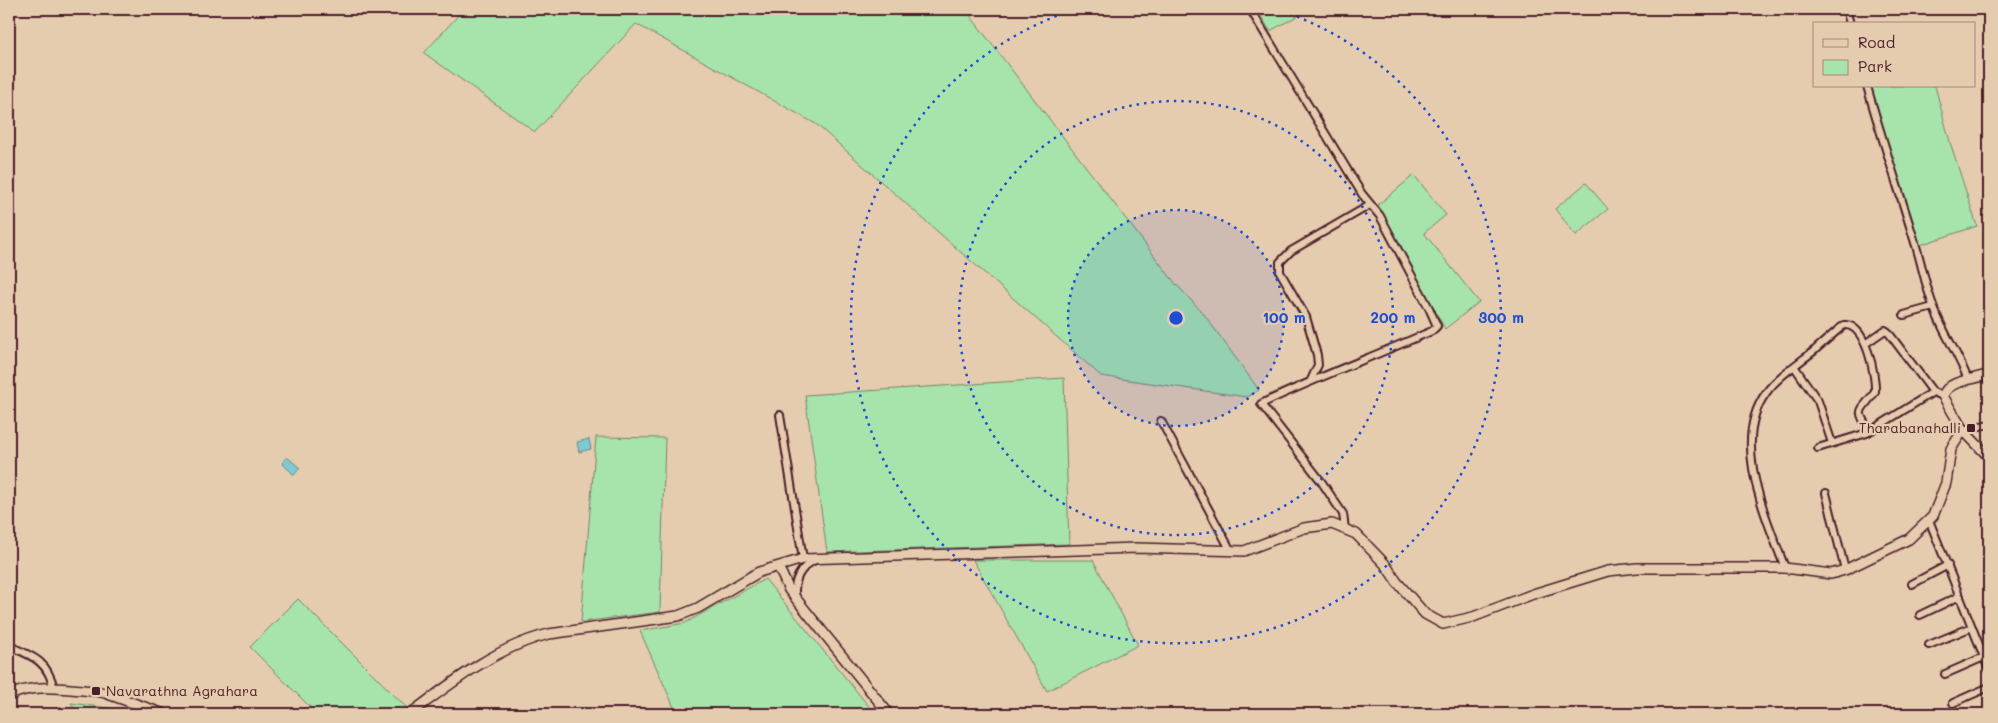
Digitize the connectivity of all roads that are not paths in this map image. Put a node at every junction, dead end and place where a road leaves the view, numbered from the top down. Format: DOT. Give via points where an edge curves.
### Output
graph roads {
  1 [pos="1250,9"];
  2 [pos="1846,9"];
  3 [pos="1849,22"];
  4 [pos="1868,88"];
  5 [pos="1370,205"];
  6 [pos="1933,307"];
  7 [pos="1904,315"];
  8 [pos="1865,344"];
  9 [pos="1794,366"];
  10 [pos="1989,374"];
  11 [pos="1311,380"];
  12 [pos="1968,380"];
  13 [pos="1934,392"];
  14 [pos="1943,396"];
  15 [pos="780,415"];
  16 [pos="1161,421"];
  17 [pos="1989,424"];
  18 [pos="1963,430"];
  19 [pos="1870,431"];
  20 [pos="1832,442"];
  21 [pos="1818,448"];
  22 [pos="1989,457"];
  23 [pos="1826,493"];
  24 [pos="1929,520"];
  25 [pos="1345,529"];
  26 [pos="1231,551"];
  27 [pos="803,559"];
  28 [pos="820,559"];
  29 [pos="1948,565"];
  30 [pos="779,568"];
  31 [pos="1785,568"];
  32 [pos="1845,570"];
  33 [pos="1912,584"];
  34 [pos="1960,596"];
  35 [pos="797,600"];
  36 [pos="1920,615"];
  37 [pos="1972,626"];
  38 [pos="1929,645"];
  39 [pos="9,646"];
  40 [pos="1984,657"];
  41 [pos="1989,669"];
  42 [pos="1945,674"];
  43 [pos="1989,687"];
  44 [pos="54,689"];
  45 [pos="9,696"];
  46 [pos="1953,703"];
  47 [pos="164,714"];
  48 [pos="410,714"];
  49 [pos="889,714"];
  1 -- 5 [label="street"];
  2 -- 3 [label="street"];
  4 -- 6 [label="street"];
  5 -- 11 [label="street" via="1291,251 1280,262 1283,277 1306,316 1317,355 1318,365"];
  5 -- 11 [label="street" via="1380,216 1437,326 1403,344"];
  6 -- 7 [label="street"];
  6 -- 12 [label="street"];
  8 -- 9 [label="street" via="1853,329 1844,325"];
  8 -- 13 [label="street" via="1885,330 1888,332"];
  8 -- 19 [label="street" via="1875,392 1860,411 1860,416"];
  9 -- 20 [label="street" via="1818,401"];
  9 -- 31 [label="street" via="1766,393 1756,413 1753,433 1756,488"];
  10 -- 12 [label="street"];
  11 -- 25 [label="street" via="1261,404 1338,505 1345,519"];
  12 -- 14 [label="street" via="1948,388"];
  13 -- 14 [label="street"];
  13 -- 19 [label="street"];
  14 -- 18 [label="street"];
  15 -- 27 [label="street"];
  16 -- 26 [label="street"];
  17 -- 18 [label="street"];
  18 -- 22 [label="street"];
  18 -- 24 [label="street" via="1951,449 1946,483 1934,516"];
  19 -- 20 [label="street"];
  20 -- 21 [label="street"];
  23 -- 32 [label="street"];
  24 -- 29 [label="street"];
  24 -- 32 [label="street" via="1908,540"];
  25 -- 26 [label="street" via="1332,524 1304,528 1244,551"];
  25 -- 31 [label="street" via="1356,534 1372,550 1424,614 1443,624 1473,617 1608,571 1637,568"];
  26 -- 28 [label="street" via="1128,549"];
  27 -- 28 [label="street"];
  27 -- 30 [label="street"];
  28 -- 35 [label="street" via="811,562 800,573 795,589"];
  29 -- 33 [label="street"];
  29 -- 34 [label="street"];
  30 -- 35 [label="street"];
  30 -- 48 [label="street" via="759,572 698,608 678,616 529,638 479,665"];
  31 -- 32 [label="street" via="1831,574"];
  34 -- 36 [label="street"];
  34 -- 37 [label="street"];
  35 -- 49 [label="street"];
  37 -- 38 [label="street"];
  37 -- 40 [label="street"];
  39 -- 44 [label="street" via="36,658 49,673"];
  40 -- 41 [label="street"];
  40 -- 42 [label="street"];
  43 -- 46 [label="street"];
  44 -- 45 [label="street" via="17,691"];
  44 -- 47 [label="street" via="105,693"];
}
